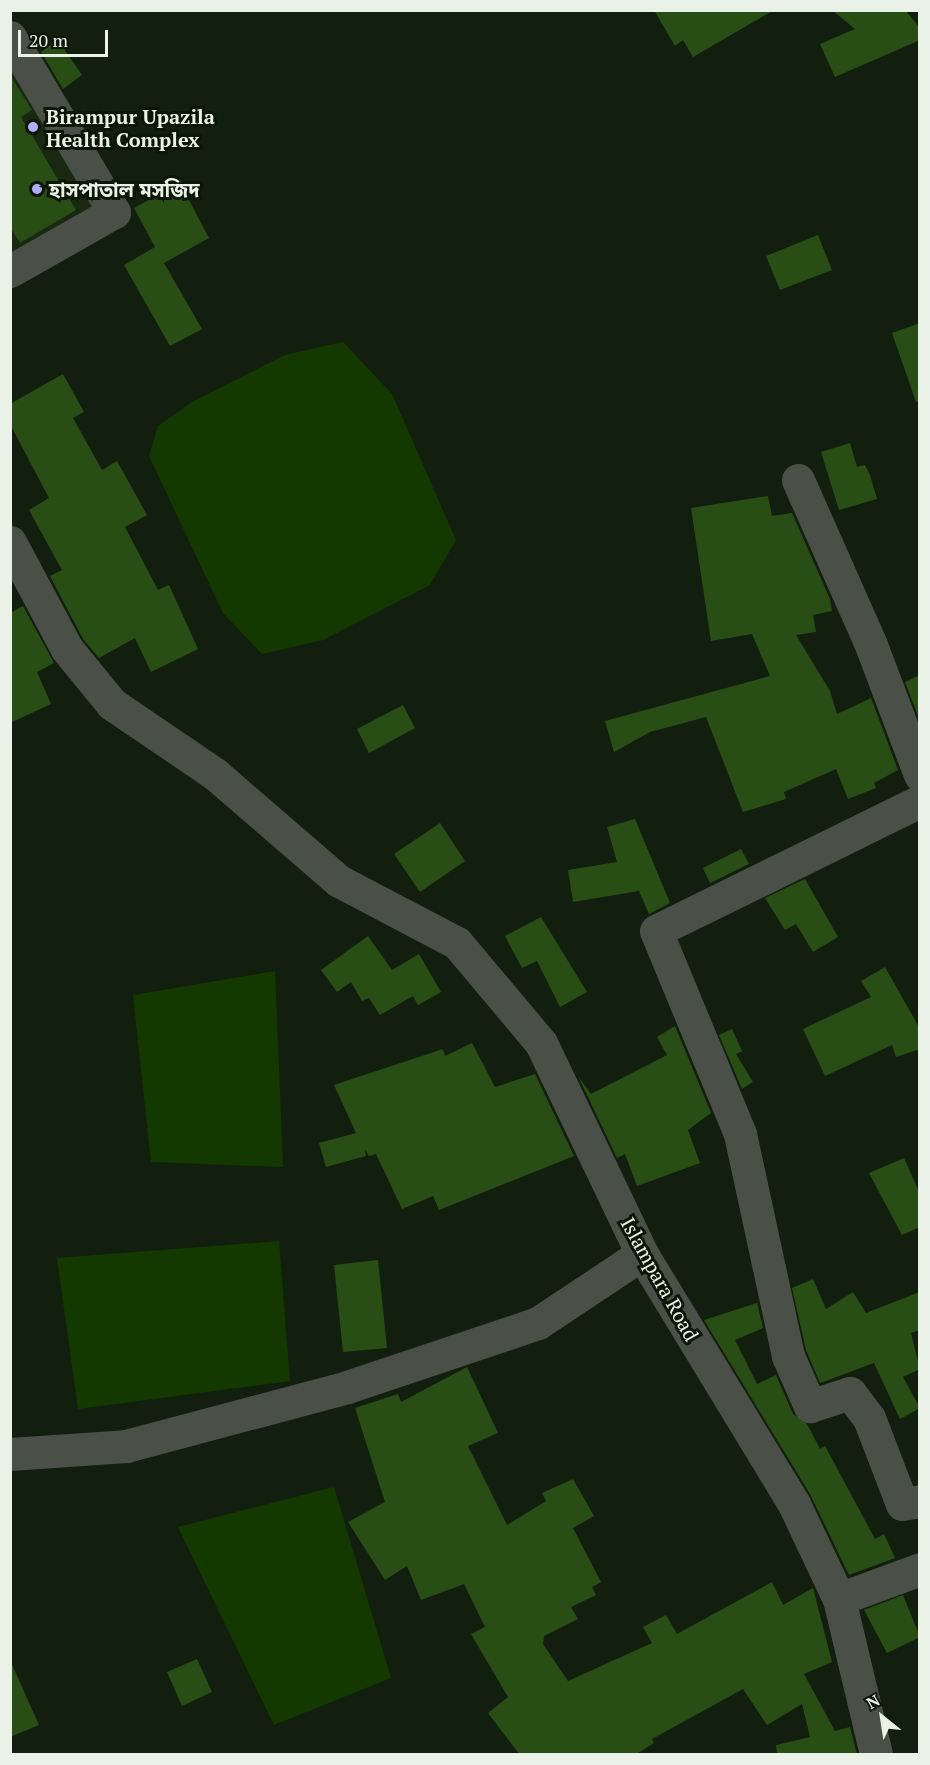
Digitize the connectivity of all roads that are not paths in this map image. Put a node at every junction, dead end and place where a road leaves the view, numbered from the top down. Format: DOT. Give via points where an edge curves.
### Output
graph roads {
  1 [pos="10,37"];
  2 [pos="10,271"];
  3 [pos="798,480"];
  4 [pos="10,542"];
  5 [pos="920,775"];
  6 [pos="920,801"];
  7 [pos="642,1254"];
  8 [pos="10,1454"];
  9 [pos="920,1501"];
  10 [pos="920,1569"];
  11 [pos="840,1599"];
  12 [pos="876,1755"];
  1 -- 2 [label="street" via="114,212"];
  3 -- 5 [label="street" via="875,656"];
  4 -- 7 [label="street, Islampara Road" via="67,649 112,704 215,774 339,881 457,944 541,1043"];
  6 -- 9 [label="street" via="656,931 740,1134 788,1356 810,1406 850,1393 868,1418 902,1504"];
  7 -- 8 [label="street" via="538,1323 358,1384 126,1446"];
  7 -- 11 [label="street, Islampara Road" via="794,1504"];
  10 -- 11 [label="street"];
  11 -- 12 [label="street, Islampara Road"];
}
